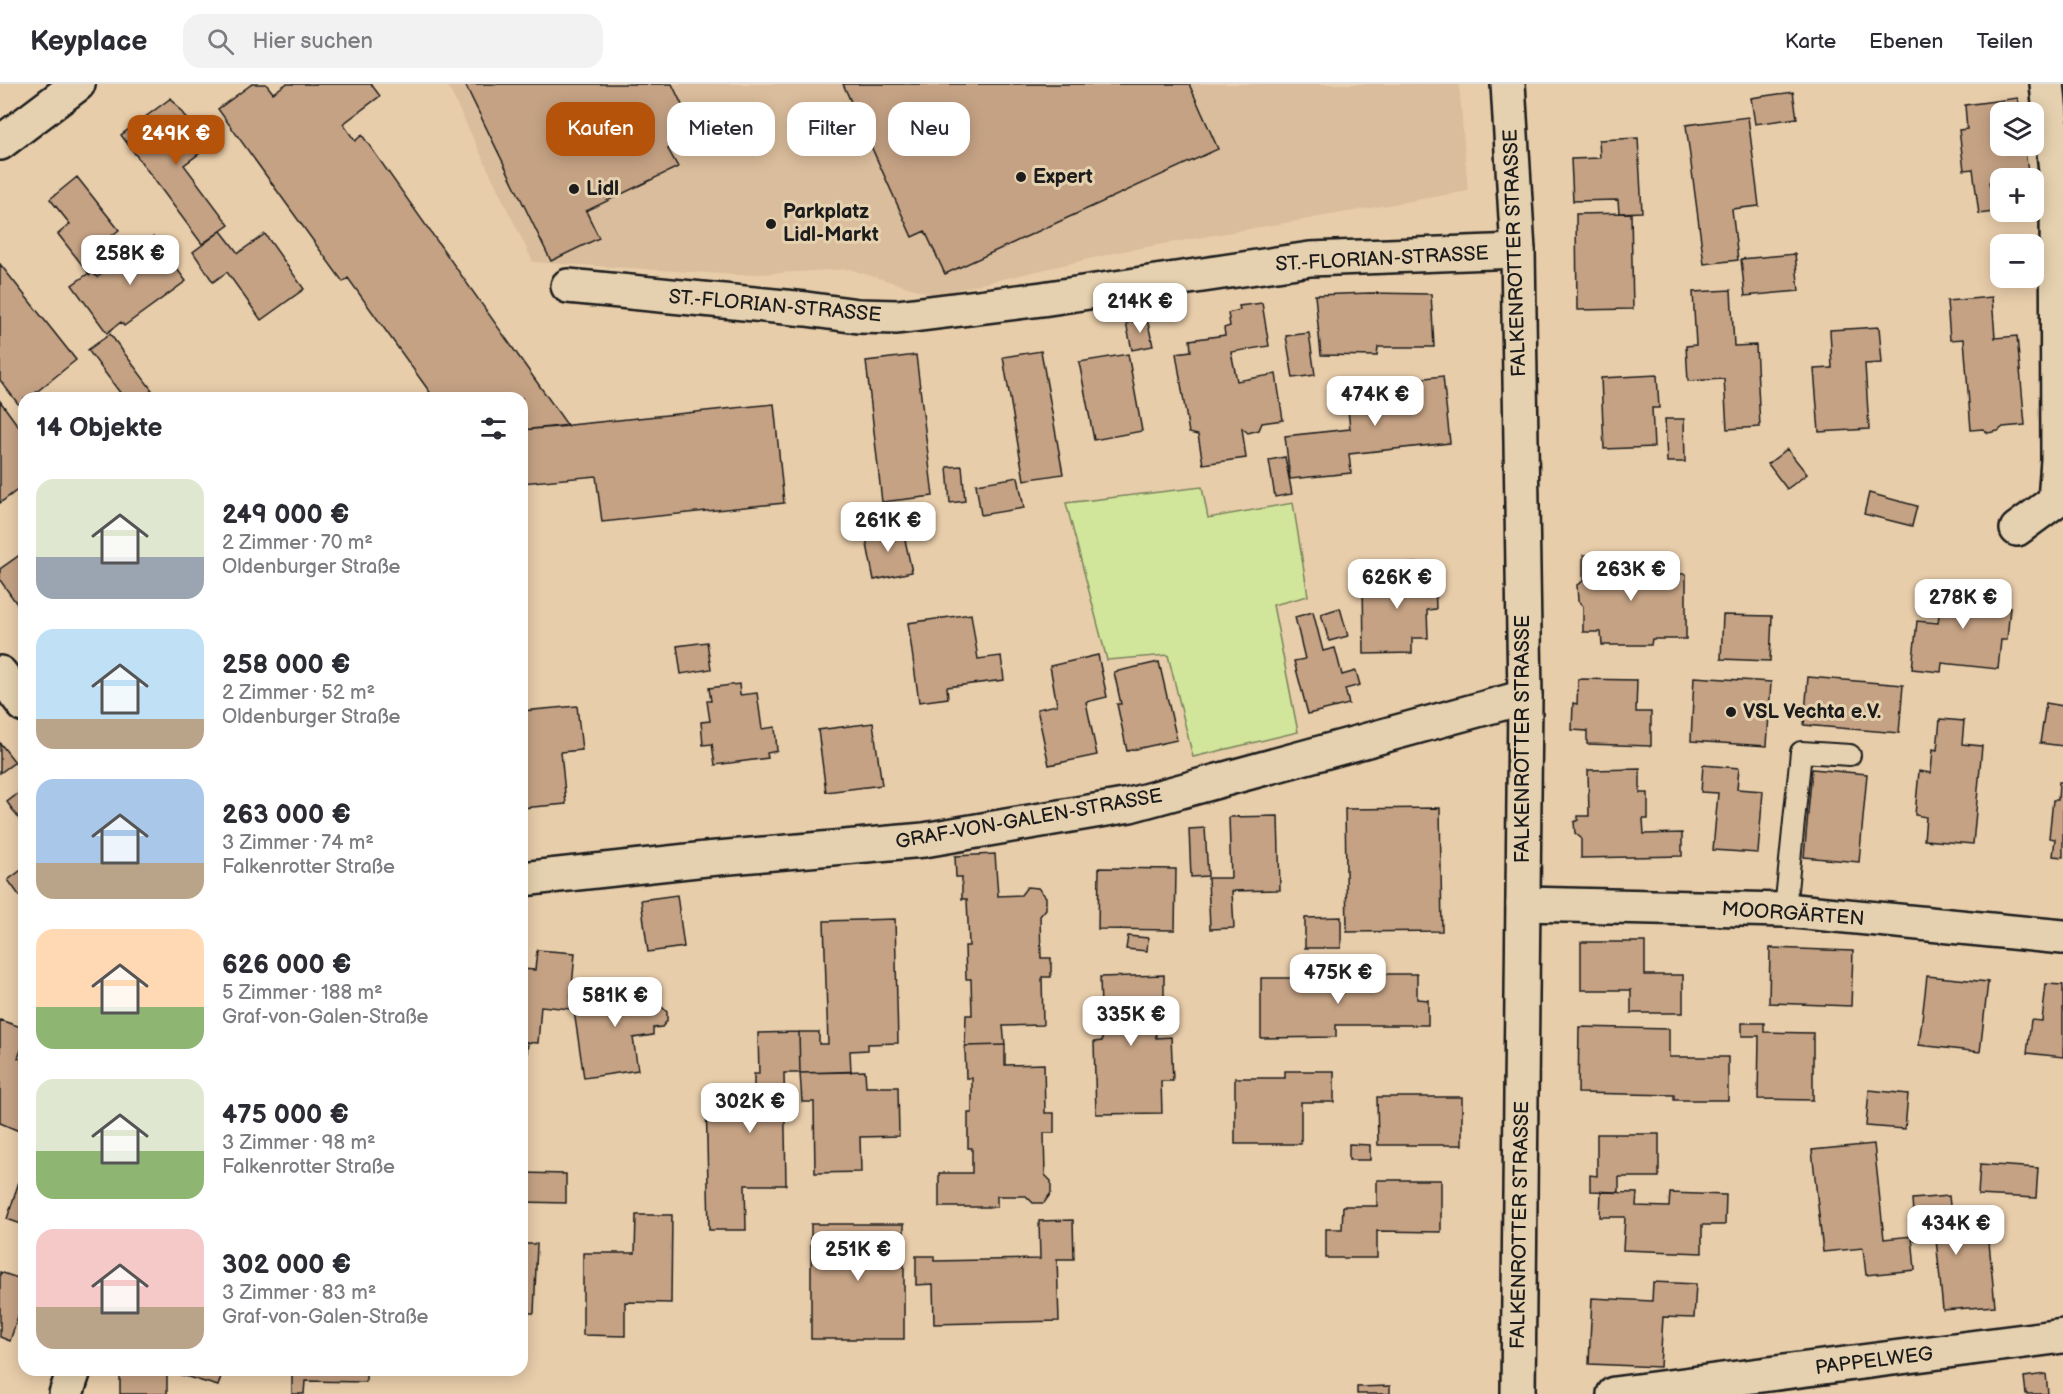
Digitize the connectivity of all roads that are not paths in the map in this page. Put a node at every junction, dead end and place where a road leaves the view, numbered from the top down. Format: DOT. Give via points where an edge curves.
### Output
graph roads {
  1 [pos="78,84"];
  2 [pos="1508,84"];
  3 [pos="2047,84"];
  4 [pos="0,143"];
  5 [pos="1518,251"];
  6 [pos="568,286"];
  7 [pos="2017,530"];
  8 [pos="0,673"];
  9 [pos="18,697"];
  10 [pos="1525,697"];
  11 [pos="1850,755"];
  12 [pos="528,878"];
  13 [pos="1523,904"];
  14 [pos="1785,910"];
  15 [pos="2063,937"];
  16 [pos="2063,1336"];
  17 [pos="72,1376"];
  18 [pos="66,1394"];
  19 [pos="1518,1394"];
  20 [pos="1614,1394"];
  1 -- 4 [label="street"];
  2 -- 5 [label="street, FALKENROTTER STRASSE"];
  3 -- 7 [label="street" via="2057,181 2058,460 2055,501"];
  5 -- 6 [label="street, ST.-FLORIAN-STRASSE" via="1310,259 897,317"];
  5 -- 10 [label="street, FALKENROTTER STRASSE"];
  8 -- 9 [label="street"];
  10 -- 12 [label="street, GRAF-VON-GALEN-STRASSE" via="1130,805 924,840"];
  10 -- 13 [label="street, FALKENROTTER STRASSE"];
  11 -- 14 [label="lane" via="1802,752"];
  13 -- 14 [label="street, MOORGÄRTEN"];
  13 -- 19 [label="street, FALKENROTTER STRASSE"];
  14 -- 15 [label="street, MOORGÄRTEN"];
  16 -- 20 [label="street, PAPPELWEG"];
  17 -- 18 [label="street"];
}
